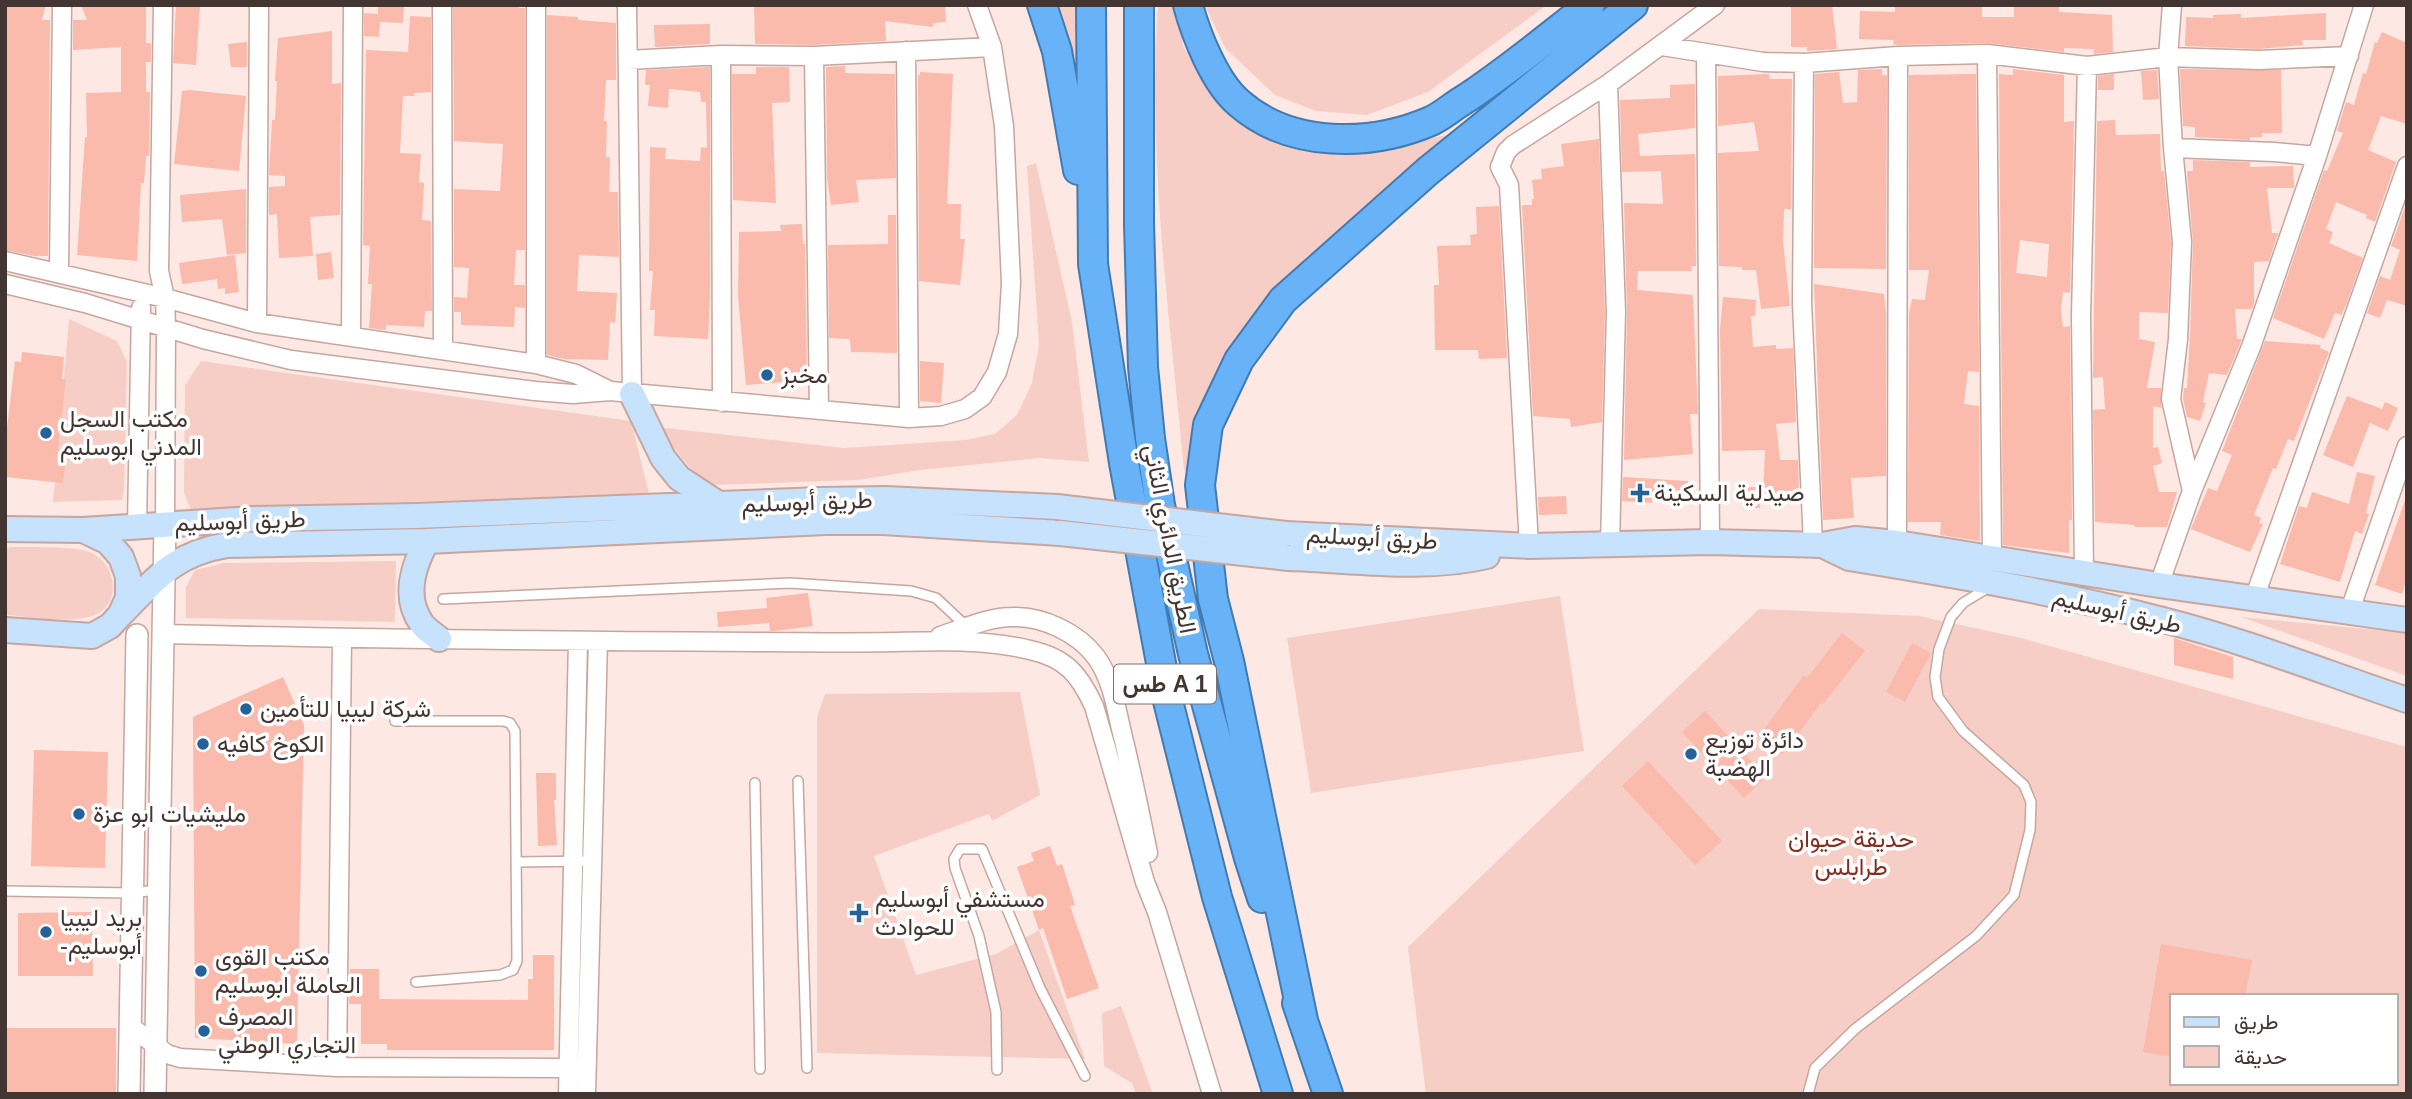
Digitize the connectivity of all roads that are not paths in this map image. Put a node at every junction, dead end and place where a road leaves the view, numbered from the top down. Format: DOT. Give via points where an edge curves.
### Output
graph roads {
  1 [pos="62,5"];
  2 [pos="163,5"];
  3 [pos="259,5"];
  4 [pos="354,5"];
  5 [pos="442,5"];
  6 [pos="536,5"];
  7 [pos="627,5"];
  8 [pos="977,5"];
  9 [pos="1042,5"];
  10 [pos="1091,5"];
  11 [pos="1139,5"];
  12 [pos="1188,5"];
  13 [pos="1590,5"];
  14 [pos="1633,5"];
  15 [pos="1715,5"];
  16 [pos="2172,5"];
  17 [pos="2364,5"];
  18 [pos="1662,46"];
  19 [pos="992,47"];
  20 [pos="906,51"];
  21 [pos="1706,53"];
  22 [pos="1987,54"];
  23 [pos="721,55"];
  24 [pos="814,56"];
  25 [pos="1898,56"];
  26 [pos="2349,56"];
  27 [pos="2168,57"];
  28 [pos="628,60"];
  29 [pos="1804,63"];
  30 [pos="2087,65"];
  31 [pos="1608,84"];
  32 [pos="2173,148"];
  33 [pos="2317,156"];
  34 [pos="2407,166"];
  35 [pos="5,261"];
  36 [pos="1093,264"];
  37 [pos="159,271"];
  38 [pos="59,272"];
  39 [pos="5,284"];
  40 [pos="144,293"];
  41 [pos="165,298"];
  42 [pos="140,319"];
  43 [pos="257,323"];
  44 [pos="166,326"];
  45 [pos="351,336"];
  46 [pos="443,349"];
  47 [pos="536,364"];
  48 [pos="621,393"];
  49 [pos="722,402"];
  50 [pos="819,410"];
  51 [pos="909,418"];
  52 [pos="2407,446"];
  53 [pos="2192,491"];
  54 [pos="720,505"];
  55 [pos="165,523"];
  56 [pos="137,525"];
  57 [pos="5,529"];
  58 [pos="83,530"];
  59 [pos="427,541"];
  60 [pos="1710,542"];
  61 [pos="1897,543"];
  62 [pos="1611,544"];
  63 [pos="1817,544"];
  64 [pos="1288,546"];
  65 [pos="1529,546"];
  66 [pos="1992,557"];
  67 [pos="164,570"];
  68 [pos="2084,573"];
  69 [pos="1995,584"];
  70 [pos="2159,585"];
  71 [pos="443,599"];
  72 [pos="2254,599"];
  73 [pos="2348,613"];
  74 [pos="120,615"];
  75 [pos="2407,620"];
  76 [pos="967,627"];
  77 [pos="5,630"];
  78 [pos="163,634"];
  79 [pos="137,635"];
  80 [pos="92,636"];
  81 [pos="342,639"];
  82 [pos="439,639"];
  83 [pos="578,641"];
  84 [pos="598,641"];
  85 [pos="925,642"];
  86 [pos="2407,700"];
  87 [pos="395,721"];
  88 [pos="799,781"];
  89 [pos="755,783"];
  90 [pos="592,861"];
  91 [pos="516,862"];
  92 [pos="572,862"];
  93 [pos="158,890"];
  94 [pos="5,891"];
  95 [pos="131,893"];
  96 [pos="1157,912"];
  97 [pos="416,982"];
  98 [pos="1303,1020"];
  99 [pos="130,1026"];
  100 [pos="154,1046"];
  101 [pos="337,1067"];
  102 [pos="807,1068"];
  103 [pos="577,1069"];
  104 [pos="760,1069"];
  105 [pos="997,1070"];
  106 [pos="1085,1076"];
  107 [pos="130,1094"];
  108 [pos="155,1094"];
  109 [pos="568,1094"];
  110 [pos="586,1094"];
  111 [pos="1212,1094"];
  112 [pos="1278,1094"];
  113 [pos="1328,1094"];
  114 [pos="1808,1094"];
  1 -- 38 [label="street"];
  2 -- 37 [label="street"];
  3 -- 43 [label="street"];
  4 -- 45 [label="street"];
  5 -- 46 [label="street"];
  6 -- 47 [label="street"];
  7 -- 28 [label="street"];
  8 -- 19 [label="street"];
  9 -- 36 [label="highway" via="1065,90"];
  10 -- 36 [label="highway, الطريق الدائري الثاني"];
  11 -- 98 [label="highway, الطريق الدائري الثاني / طس A 1" via="1143,367 1160,505 1193,654 1249,858"];
  12 -- 13 [label="highway" via="1212,68 1238,103 1276,126 1326,139 1378,137 1432,121"];
  14 -- 98 [label="highway" via="1428,171 1283,300 1239,360 1208,425 1200,485 1213,598"];
  15 -- 18 [label="street"];
  16 -- 27 [label="street"];
  17 -- 26 [label="street"];
  18 -- 21 [label="street"];
  18 -- 31 [label="street"];
  19 -- 20 [label="street"];
  19 -- 51 [label="street" via="1004,126 1008,334 997,372 982,397 965,409 941,416"];
  20 -- 24 [label="street"];
  20 -- 51 [label="street"];
  21 -- 29 [label="street"];
  21 -- 60 [label="street"];
  22 -- 25 [label="street"];
  22 -- 30 [label="street"];
  22 -- 66 [label="street"];
  23 -- 24 [label="street"];
  23 -- 28 [label="street"];
  23 -- 49 [label="street"];
  24 -- 50 [label="street"];
  25 -- 29 [label="street"];
  25 -- 61 [label="street"];
  26 -- 27 [label="street" via="2259,60"];
  26 -- 33 [label="street"];
  27 -- 30 [label="street"];
  27 -- 32 [label="street"];
  28 -- 48 [label="street"];
  29 -- 63 [label="street" via="1802,303"];
  30 -- 68 [label="street" via="2081,316"];
  31 -- 62 [label="street" via="1616,312"];
  31 -- 65 [label="street" via="1513,145 1500,167 1509,185"];
  32 -- 33 [label="street"];
  32 -- 53 [label="street" via="2182,242 2171,399"];
  33 -- 53 [label="street" via="2251,347"];
  34 -- 72 [label="street"];
  35 -- 38 [label="street"];
  36 -- 112 [label="highway, الطريق الدائري الثاني / طس A 1" via="1168,701 1217,897"];
  37 -- 40 [label="street"];
  37 -- 41 [label="street"];
  38 -- 40 [label="street"];
  39 -- 42 [label="street"];
  40 -- 41 [label="street"];
  40 -- 42 [label="street"];
  41 -- 43 [label="street"];
  41 -- 44 [label="street"];
  42 -- 44 [label="street"];
  42 -- 56 [label="street"];
  43 -- 45 [label="street"];
  44 -- 48 [label="street" via="291,360 535,391"];
  44 -- 55 [label="street"];
  45 -- 46 [label="street"];
  46 -- 47 [label="street"];
  47 -- 48 [label="street"];
  48 -- 49 [label="street"];
  48 -- 54 [label="main road" via="679,478"];
  49 -- 50 [label="street"];
  50 -- 51 [label="street"];
  52 -- 73 [label="street"];
  53 -- 70 [label="street"];
  54 -- 55 [label="main road, طريق أبوسليم"];
  54 -- 64 [label="main road, طريق أبوسليم, bridge" via="886,499 1057,507"];
  55 -- 56 [label="main road, طريق أبوسليم"];
  55 -- 67 [label="street"];
  56 -- 58 [label="main road, طريق أبوسليم"];
  57 -- 58 [label="main road, طريق أبوسليم"];
  58 -- 74 [label="main road" via="108,542 121,557 128,576 128,598"];
  59 -- 64 [label="main road, طريق أبوسليم, bridge" via="883,522"];
  59 -- 67 [label="main road, طريق أبوسليم" via="226,545 183,557"];
  59 -- 82 [label="main road" via="414,563 411,583 422,624"];
  60 -- 62 [label="main road, طريق أبوسليم"];
  60 -- 63 [label="main road, طريق أبوسليم"];
  61 -- 63 [label="main road, طريق أبوسليم" via="1856,539"];
  61 -- 66 [label="main road, طريق أبوسليم"];
  62 -- 65 [label="main road, طريق أبوسليم"];
  63 -- 69 [label="main road, طريق أبوسليم" via="1849,558"];
  64 -- 65 [label="main road, طريق أبوسليم" via="1415,563 1473,559"];
  66 -- 68 [label="main road, طريق أبوسليم"];
  67 -- 74 [label="main road, طريق أبوسليم"];
  67 -- 78 [label="street"];
  68 -- 70 [label="main road, طريق أبوسليم"];
  69 -- 86 [label="main road, طريق أبوسليم" via="2166,621"];
  69 -- 114 [label="lane" via="1963,603 1951,617 1935,677 1938,697 1963,732 2024,785 2031,802 2031,831 2014,895 1976,936 1855,1029 1815,1068"];
  70 -- 72 [label="main road, طريق أبوسليم"];
  71 -- 76 [label="lane" via="790,583 911,591 936,598"];
  72 -- 73 [label="main road, طريق أبوسليم"];
  73 -- 75 [label="main road, طريق أبوسليم"];
  74 -- 80 [label="main road, طريق أبوسليم"];
  76 -- 85 [label="street"];
  76 -- 96 [label="street" via="1013,616 1028,618 1066,631 1096,657 1108,680 1135,787"];
  77 -- 80 [label="main road"];
  78 -- 79 [label="street"];
  78 -- 81 [label="street"];
  78 -- 93 [label="street"];
  79 -- 80 [label="street"];
  79 -- 95 [label="street"];
  81 -- 82 [label="street"];
  81 -- 101 [label="street"];
  82 -- 83 [label="street"];
  83 -- 84 [label="street"];
  83 -- 92 [label="street"];
  84 -- 85 [label="street"];
  84 -- 90 [label="street"];
  85 -- 96 [label="street" via="1028,649 1053,656 1082,681 1094,706"];
  87 -- 91 [label="lane" via="510,723 515,732"];
  88 -- 102 [label="lane"];
  89 -- 104 [label="lane"];
  90 -- 92 [label="lane"];
  90 -- 103 [label="street"];
  91 -- 92 [label="lane"];
  91 -- 97 [label="lane" via="517,961 513,971"];
  92 -- 103 [label="street"];
  93 -- 95 [label="lane"];
  93 -- 100 [label="street"];
  94 -- 95 [label="lane"];
  95 -- 99 [label="street"];
  96 -- 111 [label="street"];
  98 -- 113 [label="highway, الطريق الدائري الثاني / طس A 1"];
  99 -- 100 [label="street"];
  99 -- 107 [label="street"];
  100 -- 101 [label="street" via="180,1058"];
  100 -- 108 [label="street"];
  101 -- 103 [label="street"];
  103 -- 109 [label="street"];
  103 -- 110 [label="street"];
  105 -- 106 [label="lane" via="996,1012 979,936 955,868 960,849 982,849 1040,988"];
}
